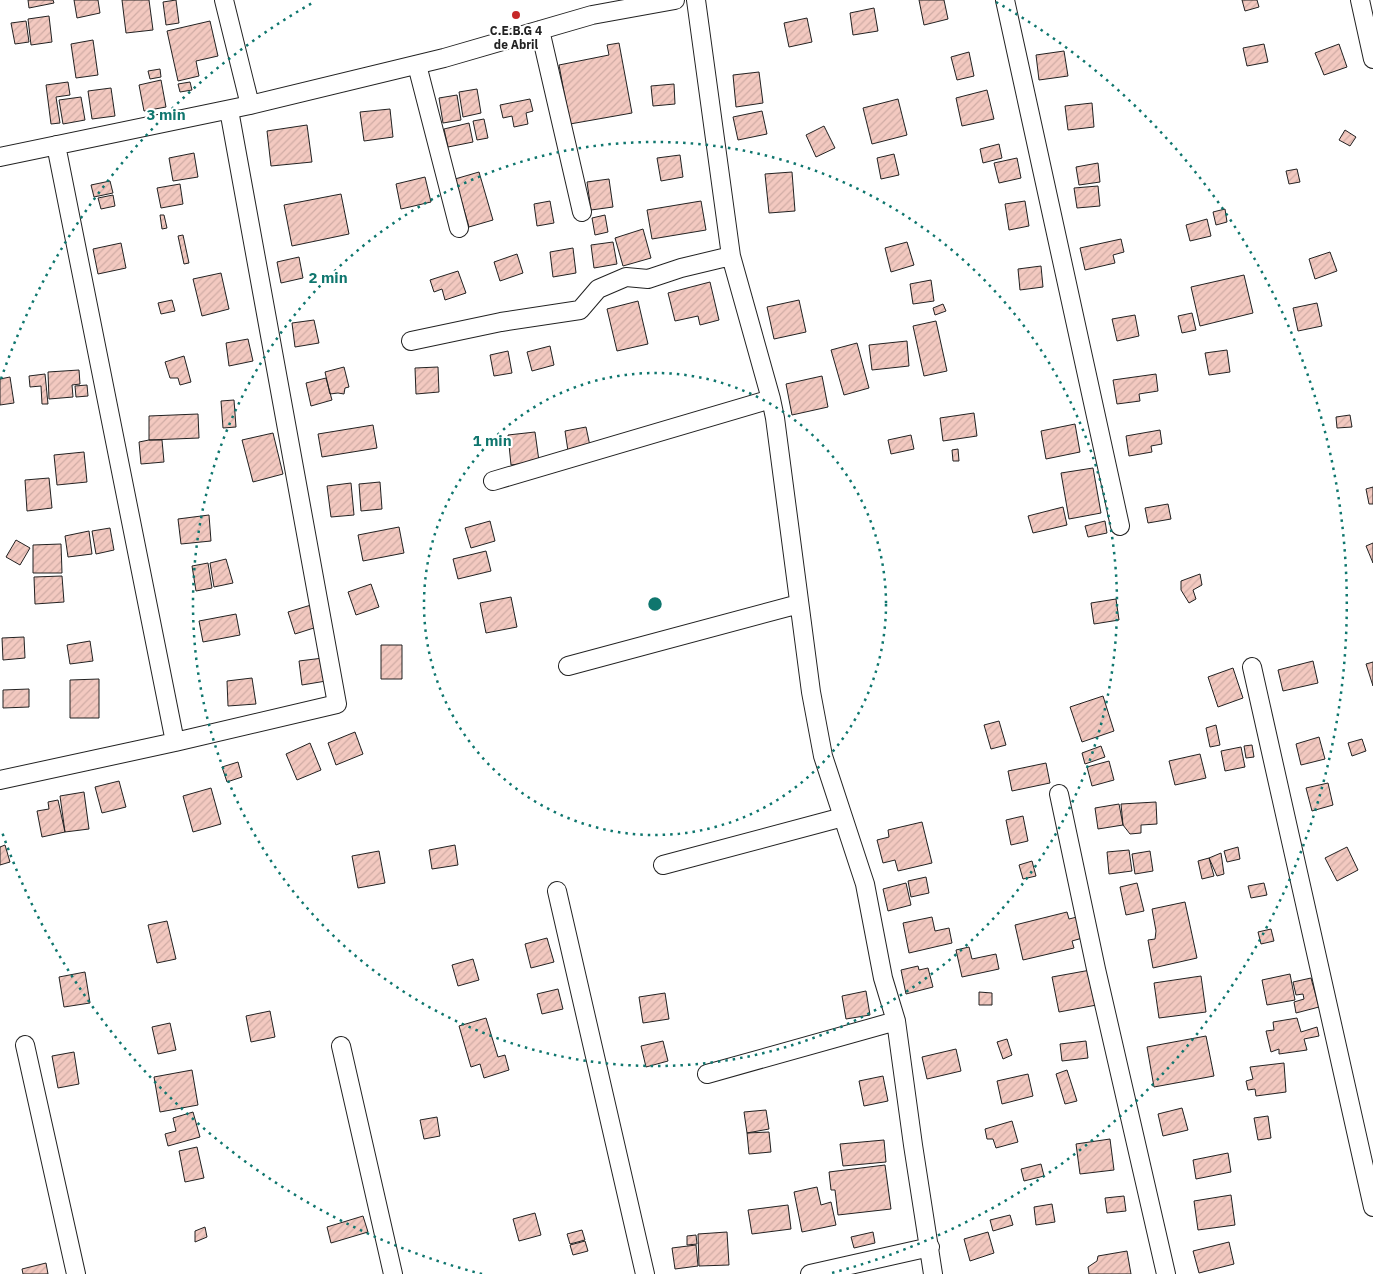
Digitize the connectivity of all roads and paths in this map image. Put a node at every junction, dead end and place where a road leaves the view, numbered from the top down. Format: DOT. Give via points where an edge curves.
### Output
graph roads {
  1 [pos="224,0"];
  2 [pos="674,0"];
  3 [pos="696,0"];
  4 [pos="1005,0"];
  5 [pos="1360,0"];
  6 [pos="540,30"];
  7 [pos="1373,59"];
  8 [pos="417,65"];
  9 [pos="250,105"];
  10 [pos="229,110"];
  11 [pos="56,145"];
  12 [pos="0,157"];
  13 [pos="582,212"];
  14 [pos="459,228"];
  15 [pos="731,256"];
  16 [pos="411,341"];
  17 [pos="771,399"];
  18 [pos="493,481"];
  19 [pos="1120,526"];
  20 [pos="799,604"];
  21 [pos="568,666"];
  22 [pos="1252,667"];
  23 [pos="175,742"];
  24 [pos="0,780"];
  25 [pos="1059,794"];
  26 [pos="843,818"];
  27 [pos="663,865"];
  28 [pos="556,891"];
  29 [pos="896,1021"];
  30 [pos="25,1045"];
  31 [pos="341,1046"];
  32 [pos="706,1074"];
  33 [pos="1373,1208"];
  34 [pos="930,1247"];
  35 [pos="76,1274"];
  36 [pos="393,1274"];
  37 [pos="645,1274"];
  38 [pos="810,1274"];
  39 [pos="933,1274"];
  40 [pos="1166,1274"];
  1 -- 9 [label="street"];
  2 -- 6 [label="street" via="592,15"];
  3 -- 15 [label="street"];
  4 -- 19 [label="street"];
  5 -- 7 [label="street"];
  6 -- 8 [label="street"];
  6 -- 13 [label="street"];
  8 -- 9 [label="street"];
  8 -- 14 [label="street"];
  9 -- 10 [label="street"];
  10 -- 11 [label="street"];
  10 -- 23 [label="street" via="337,704"];
  11 -- 12 [label="street"];
  11 -- 23 [label="street"];
  15 -- 16 [label="street" via="648,279 626,277 598,289 580,310"];
  15 -- 17 [label="street"];
  17 -- 18 [label="street"];
  17 -- 20 [label="street"];
  20 -- 21 [label="street"];
  20 -- 26 [label="street" via="823,756"];
  22 -- 33 [label="street"];
  23 -- 24 [label="street"];
  25 -- 40 [label="street"];
  26 -- 27 [label="street"];
  26 -- 29 [label="street" via="865,884 883,978"];
  28 -- 37 [label="street"];
  29 -- 32 [label="street"];
  29 -- 34 [label="street"];
  30 -- 35 [label="street"];
  31 -- 36 [label="street"];
  34 -- 38 [label="street"];
  34 -- 39 [label="street"];
}
